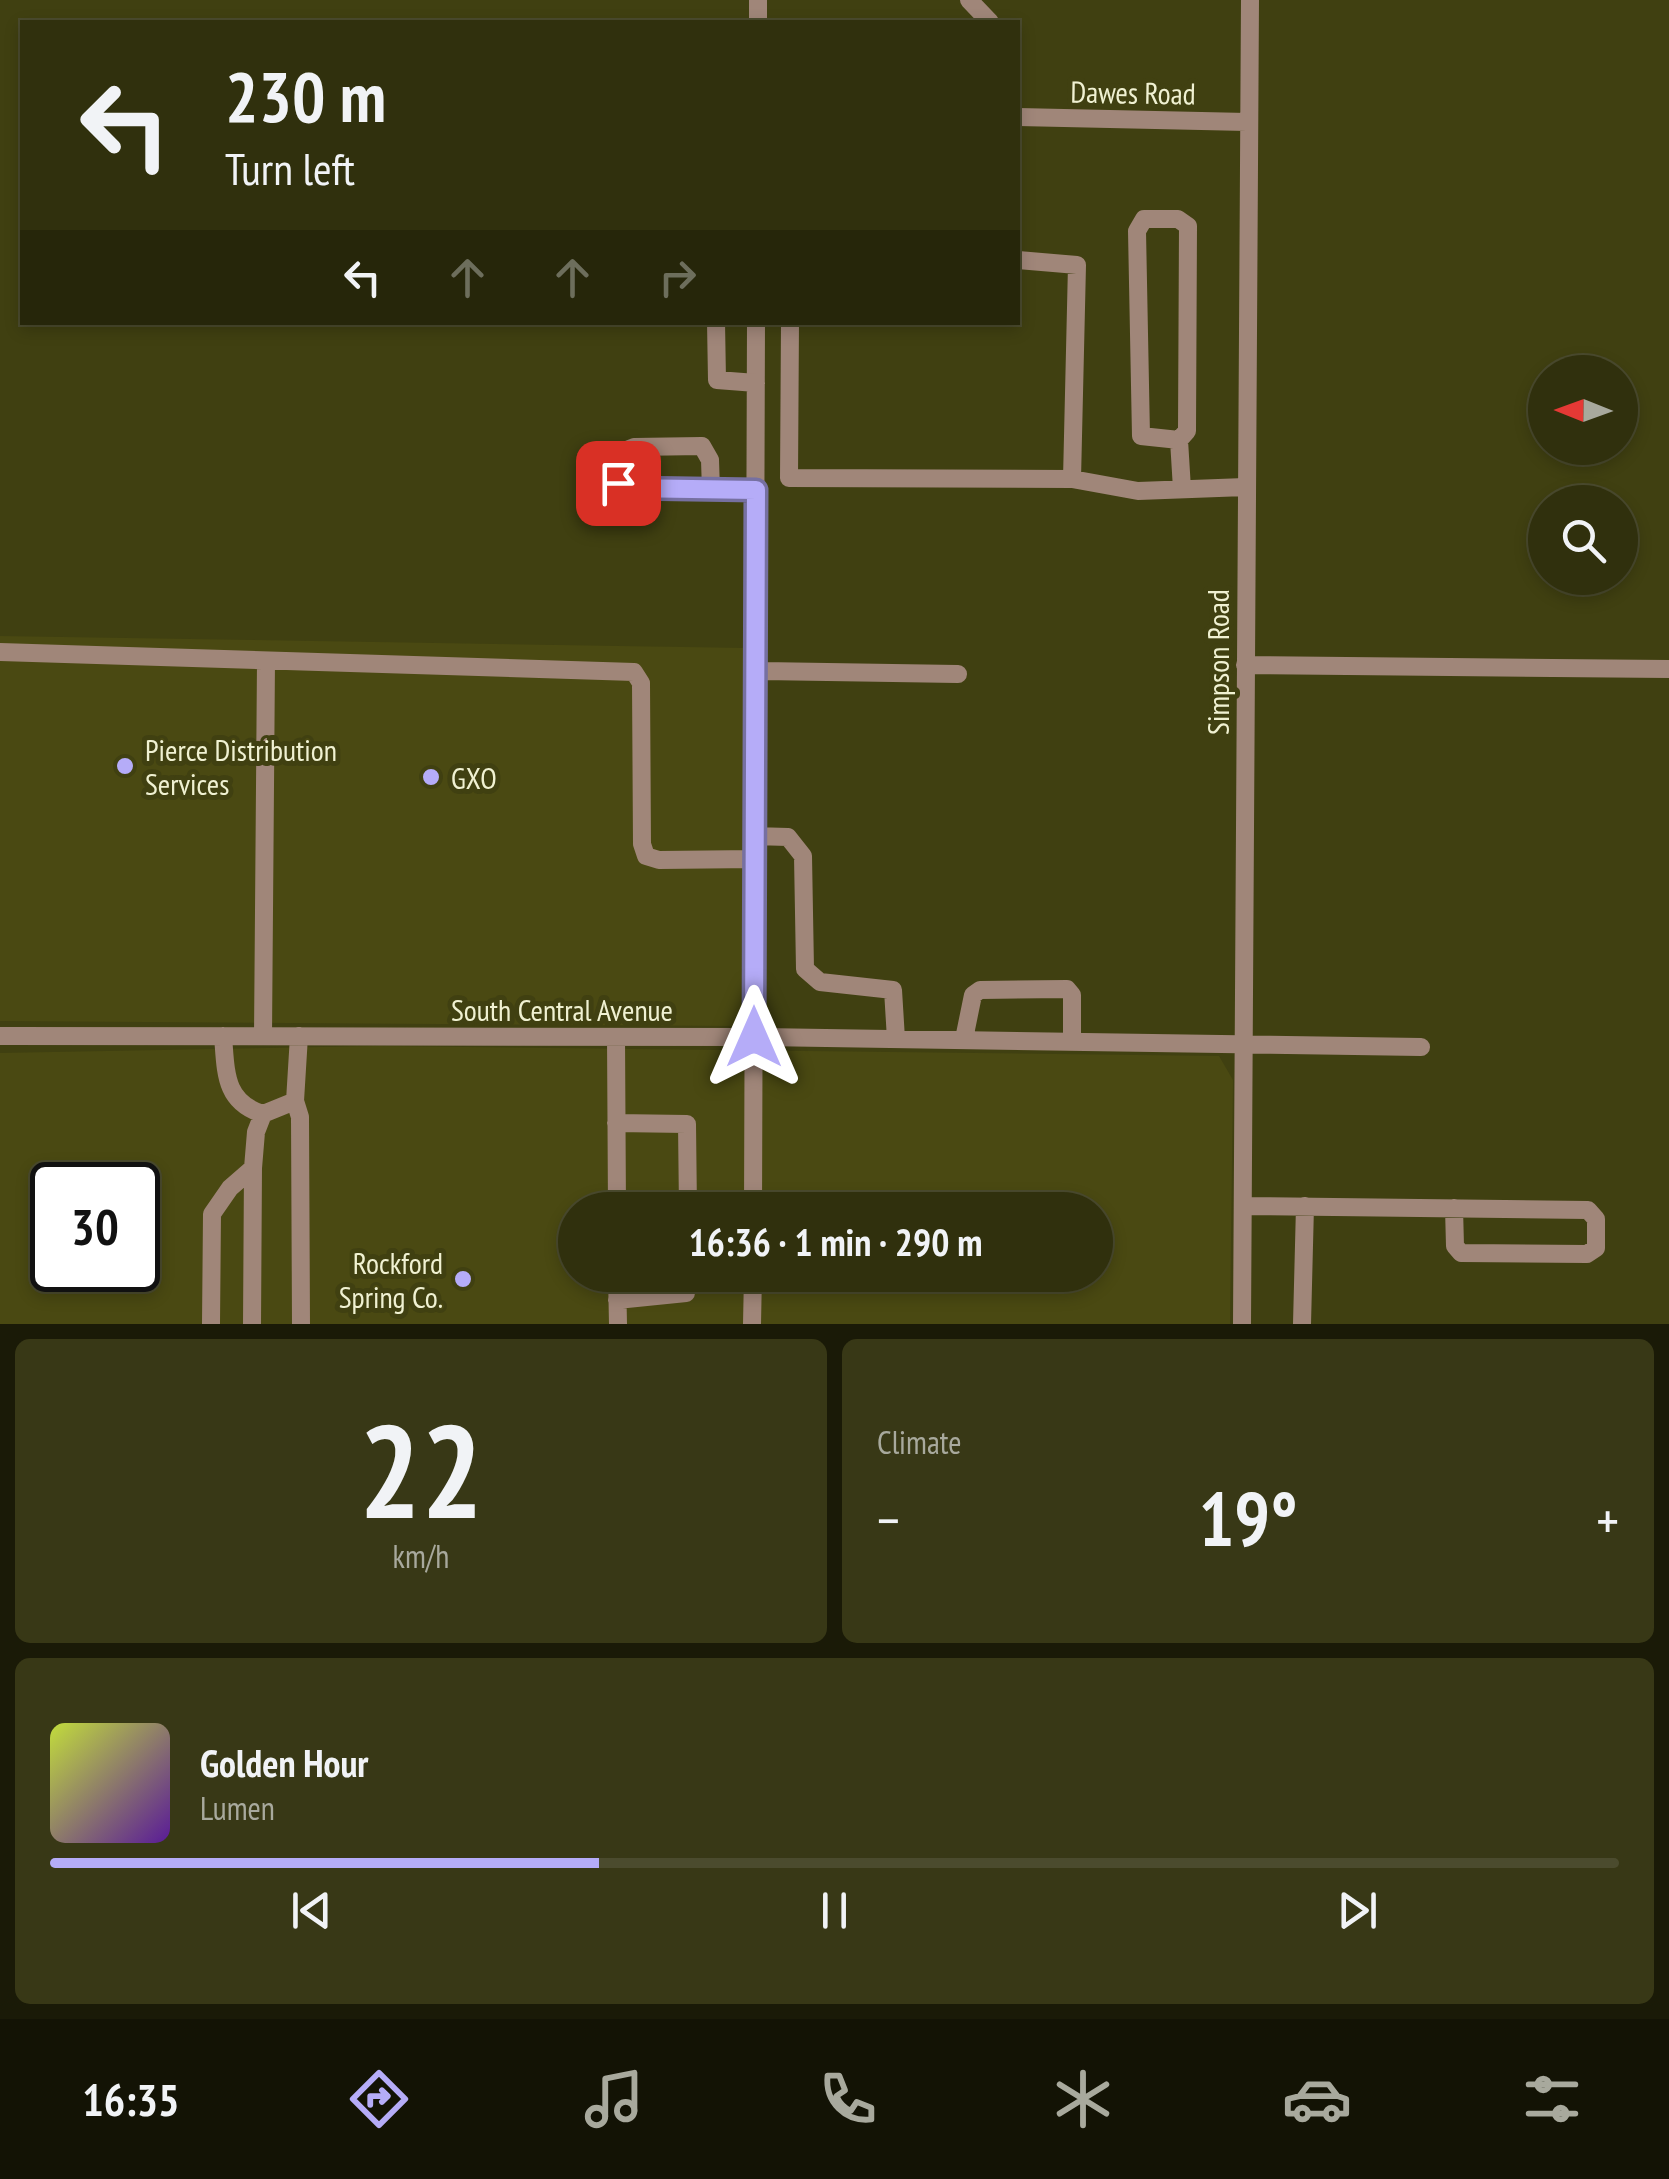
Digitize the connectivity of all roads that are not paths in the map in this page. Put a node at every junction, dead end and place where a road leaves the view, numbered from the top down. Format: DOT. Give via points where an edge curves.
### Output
graph roads {
  1 [pos="969,0"];
  2 [pos="1250,0"];
  3 [pos="990,20"];
  4 [pos="1020,117"];
  5 [pos="1247,122"];
  6 [pos="1020,260"];
  7 [pos="716,325"];
  8 [pos="756,325"];
  9 [pos="790,325"];
  10 [pos="756,383"];
  11 [pos="1179,440"];
  12 [pos="1072,478"];
  13 [pos="1245,487"];
  14 [pos="1182,489"];
  15 [pos="711,490"];
  16 [pos="756,490"];
  17 [pos="0,652"];
  18 [pos="266,661"];
  19 [pos="1244,666"];
  20 [pos="1669,669"];
  21 [pos="755,671"];
  22 [pos="958,674"];
  23 [pos="754,836"];
  24 [pos="755,859"];
  25 [pos="0,1036"];
  26 [pos="224,1036"];
  27 [pos="264,1036"];
  28 [pos="299,1036"];
  29 [pos="616,1037"];
  30 [pos="754,1037"];
  31 [pos="896,1038"];
  32 [pos="964,1040"];
  33 [pos="1072,1041"];
  34 [pos="1244,1042"];
  35 [pos="1420,1047"];
  36 [pos="296,1100"];
  37 [pos="263,1114"];
  38 [pos="616,1123"];
  39 [pos="253,1168"];
  40 [pos="616,1192"];
  41 [pos="688,1192"];
  42 [pos="753,1192"];
  43 [pos="1243,1206"];
  44 [pos="1305,1206"];
  45 [pos="1454,1208"];
  46 [pos="617,1292"];
  47 [pos="686,1292"];
  48 [pos="752,1292"];
  49 [pos="617,1300"];
  50 [pos="211,1324"];
  51 [pos="252,1324"];
  52 [pos="301,1324"];
  53 [pos="618,1324"];
  54 [pos="752,1324"];
  55 [pos="1242,1324"];
  56 [pos="1302,1324"];
  1 -- 3 [label="street"];
  2 -- 5 [label="street, Simpson Road"];
  4 -- 5 [label="street, Dawes Road"];
  5 -- 13 [label="street, Simpson Road"];
  6 -- 12 [label="street" via="1077,265"];
  7 -- 10 [label="street" via="717,380"];
  8 -- 10 [label="street"];
  9 -- 12 [label="street" via="789,478"];
  10 -- 16 [label="street"];
  11 -- 11 [label="street" via="1141,436 1137,231 1144,218 1178,219 1188,226 1187,431"];
  11 -- 14 [label="street"];
  12 -- 14 [label="street" via="1138,491"];
  13 -- 14 [label="street"];
  13 -- 19 [label="street, Simpson Road"];
  15 -- 15 [label="street" via="627,488 613,475 614,456 634,447 702,446 710,460"];
  15 -- 16 [label="street"];
  16 -- 21 [label="street"];
  17 -- 18 [label="street"];
  18 -- 24 [label="street" via="634,672 641,683 646,856"];
  18 -- 27 [label="street"];
  19 -- 20 [label="street"];
  19 -- 34 [label="street, Simpson Road"];
  21 -- 22 [label="street"];
  21 -- 23 [label="street"];
  23 -- 24 [label="street"];
  23 -- 31 [label="street" via="788,837 803,856 805,968 820,982 893,990"];
  24 -- 30 [label="street"];
  25 -- 26 [label="street, South Central Avenue"];
  26 -- 27 [label="street, South Central Avenue"];
  26 -- 37 [label="street" via="225,1081 237,1100"];
  27 -- 28 [label="street, South Central Avenue"];
  28 -- 29 [label="street, South Central Avenue"];
  28 -- 36 [label="street"];
  29 -- 30 [label="street, South Central Avenue"];
  29 -- 38 [label="street"];
  30 -- 31 [label="street, South Central Avenue"];
  30 -- 42 [label="street"];
  31 -- 32 [label="street, South Central Avenue"];
  32 -- 33 [label="street, South Central Avenue"];
  32 -- 33 [label="street" via="973,995 980,990 1067,989"];
  33 -- 34 [label="street, South Central Avenue"];
  34 -- 35 [label="street, South Central Avenue"];
  34 -- 43 [label="street, Simpson Road"];
  36 -- 37 [label="street"];
  36 -- 52 [label="street"];
  37 -- 39 [label="street"];
  38 -- 40 [label="street"];
  38 -- 41 [label="street" via="687,1124"];
  39 -- 50 [label="street" via="212,1214"];
  39 -- 51 [label="street"];
  43 -- 44 [label="street"];
  43 -- 55 [label="street, Simpson Road"];
  44 -- 45 [label="street"];
  44 -- 56 [label="street"];
  45 -- 45 [label="street" via="1588,1210 1596,1219 1596,1248 1587,1254 1461,1253"];
  46 -- 49 [label="street"];
  47 -- 49 [label="street"];
  48 -- 54 [label="street"];
  49 -- 53 [label="street"];
}
